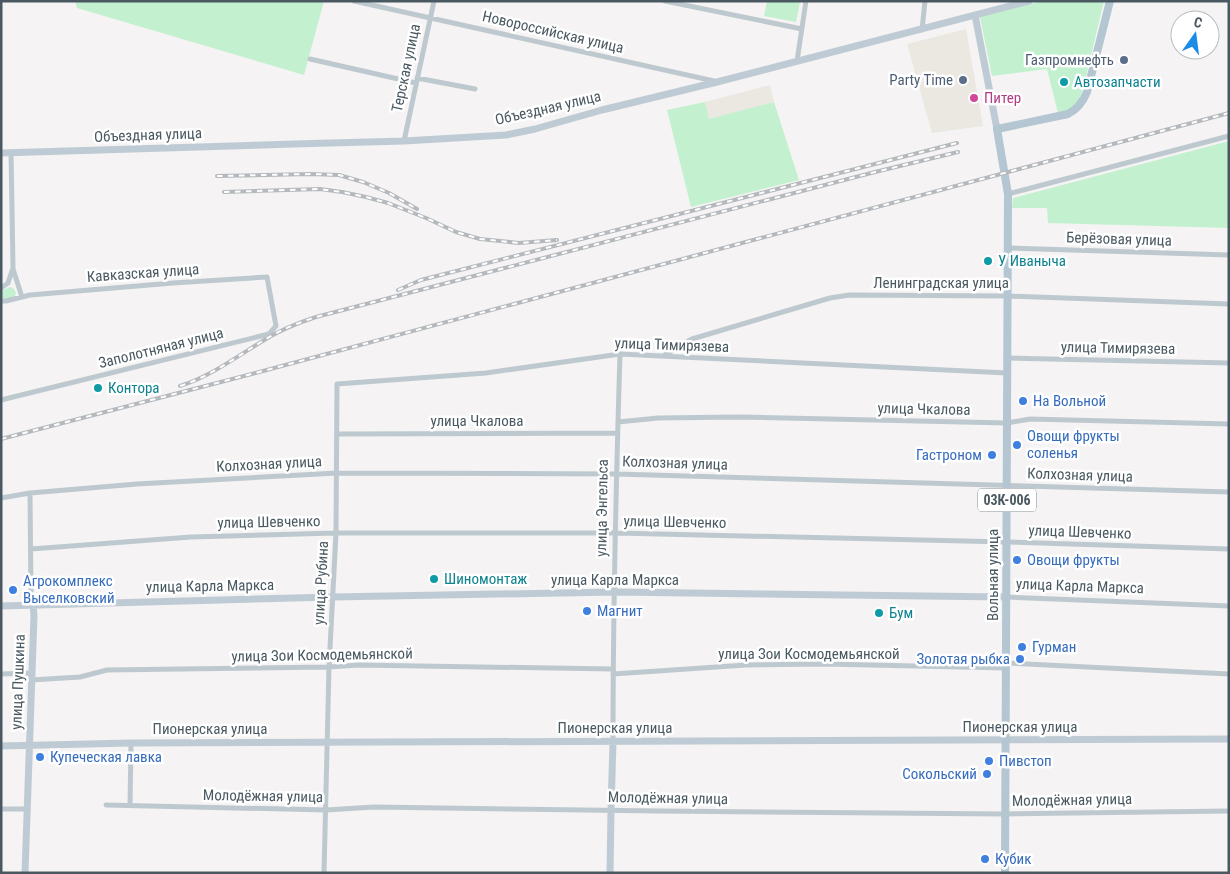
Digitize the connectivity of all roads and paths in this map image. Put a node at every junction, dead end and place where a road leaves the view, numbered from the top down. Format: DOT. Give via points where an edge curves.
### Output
graph roads {
  1 [pos="354,1"];
  2 [pos="434,1"];
  3 [pos="665,1"];
  4 [pos="806,1"];
  5 [pos="925,1"];
  6 [pos="1029,1"];
  7 [pos="1110,1"];
  8 [pos="975,15"];
  9 [pos="430,17"];
  10 [pos="802,29"];
  11 [pos="922,30"];
  12 [pos="310,59"];
  13 [pos="797,61"];
  14 [pos="417,80"];
  15 [pos="716,82"];
  16 [pos="475,89"];
  17 [pos="997,129"];
  18 [pos="1229,136"];
  19 [pos="404,141"];
  20 [pos="12,152"];
  21 [pos="1,153"];
  22 [pos="1008,194"];
  23 [pos="1008,248"];
  24 [pos="1229,255"];
  25 [pos="13,268"];
  26 [pos="267,277"];
  27 [pos="1,288"];
  28 [pos="1007,296"];
  29 [pos="22,297"];
  30 [pos="1,301"];
  31 [pos="1229,304"];
  32 [pos="620,354"];
  33 [pos="664,356"];
  34 [pos="1008,358"];
  35 [pos="1229,363"];
  36 [pos="1007,373"];
  37 [pos="336,384"];
  38 [pos="1,400"];
  39 [pos="618,422"];
  40 [pos="1007,423"];
  41 [pos="1229,424"];
  42 [pos="617,433"];
  43 [pos="337,434"];
  44 [pos="337,473"];
  45 [pos="616,474"];
  46 [pos="1007,485"];
  47 [pos="1229,492"];
  48 [pos="30,493"];
  49 [pos="1,498"];
  50 [pos="336,533"];
  51 [pos="616,533"];
  52 [pos="1007,542"];
  53 [pos="31,549"];
  54 [pos="1229,549"];
  55 [pos="615,592"];
  56 [pos="332,597"];
  57 [pos="1006,597"];
  58 [pos="33,604"];
  59 [pos="1,606"];
  60 [pos="1229,606"];
  61 [pos="1006,665"];
  62 [pos="329,667"];
  63 [pos="613,672"];
  64 [pos="1,674"];
  65 [pos="1229,674"];
  66 [pos="32,677"];
  67 [pos="1229,739"];
  68 [pos="1005,741"];
  69 [pos="613,742"];
  70 [pos="131,743"];
  71 [pos="328,743"];
  72 [pos="30,745"];
  73 [pos="1,746"];
  74 [pos="106,805"];
  75 [pos="130,806"];
  76 [pos="1,809"];
  77 [pos="28,809"];
  78 [pos="326,810"];
  79 [pos="611,810"];
  80 [pos="1229,811"];
  81 [pos="1004,814"];
  82 [pos="25,873"];
  83 [pos="324,873"];
  84 [pos="610,873"];
  85 [pos="1005,873"];
  1 -- 9 [label="street, Новороссийская улица"];
  2 -- 9 [label="street, Терская улица"];
  3 -- 10 [label="street"];
  4 -- 10 [label="street"];
  5 -- 11 [label="street"];
  6 -- 8 [label="street, Объездная улица"];
  7 -- 17 [label="main road" via="1087,92 1079,107 1068,114"];
  8 -- 11 [label="street, Объездная улица"];
  8 -- 17 [label="street, Вольная улица"];
  9 -- 14 [label="street, Терская улица"];
  9 -- 15 [label="street, Новороссийская улица"];
  10 -- 13 [label="street"];
  11 -- 13 [label="street, Объездная улица"];
  12 -- 14 [label="street"];
  13 -- 15 [label="street, Объездная улица"];
  14 -- 16 [label="street"];
  14 -- 19 [label="street, Терская улица"];
  15 -- 19 [label="street, Объездная улица" via="506,135"];
  17 -- 22 [label="main road, Вольная улица / 03К-006"];
  18 -- 22 [label="street"];
  19 -- 20 [label="street, Объездная улица"];
  20 -- 21 [label="street, Объездная улица"];
  20 -- 25 [label="street"];
  22 -- 23 [label="main road, Вольная улица / 03К-006"];
  23 -- 24 [label="street, Берёзовая улица"];
  23 -- 28 [label="main road, Вольная улица / 03К-006"];
  25 -- 27 [label="street" via="8,283"];
  25 -- 29 [label="street"];
  26 -- 29 [label="street, Кавказская улица"];
  26 -- 38 [label="street, Заполотняная улица" via="276,326 269,334"];
  28 -- 31 [label="street, Ленинградская улица"];
  28 -- 33 [label="street, Ленинградская улица" via="849,295 830,298 692,339"];
  28 -- 34 [label="main road, Вольная улица / 03К-006"];
  29 -- 30 [label="street, Кавказская улица"];
  32 -- 33 [label="street, улица Тимирязева"];
  32 -- 37 [label="street, улица Тимирязева" via="486,373"];
  32 -- 39 [label="street, улица Энгельса"];
  33 -- 36 [label="street, улица Тимирязева"];
  34 -- 35 [label="street, улица Тимирязева"];
  34 -- 36 [label="main road, Вольная улица / 03К-006"];
  36 -- 40 [label="main road, Вольная улица / 03К-006"];
  37 -- 43 [label="street, улица Рубина"];
  39 -- 40 [label="street, улица Чкалова" via="739,417"];
  39 -- 42 [label="street, улица Энгельса"];
  40 -- 41 [label="street, улица Чкалова" via="1030,419"];
  40 -- 46 [label="main road, Вольная улица / 03К-006"];
  42 -- 43 [label="street, улица Чкалова"];
  42 -- 45 [label="street, улица Энгельса"];
  43 -- 44 [label="street, улица Рубина"];
  44 -- 45 [label="street, Колхозная улица"];
  44 -- 48 [label="street, Колхозная улица"];
  44 -- 50 [label="street, улица Рубина"];
  45 -- 46 [label="street, Колхозная улица"];
  45 -- 51 [label="street, улица Энгельса"];
  46 -- 47 [label="street, Колхозная улица"];
  46 -- 52 [label="main road, Вольная улица / 03К-006"];
  48 -- 49 [label="street, Колхозная улица"];
  48 -- 53 [label="street, улица Пушкина"];
  50 -- 51 [label="street, улица Шевченко"];
  50 -- 53 [label="street, улица Шевченко" via="191,536"];
  50 -- 56 [label="street, улица Рубина"];
  51 -- 52 [label="street, улица Шевченко"];
  51 -- 55 [label="street, улица Энгельса"];
  52 -- 54 [label="street, улица Шевченко"];
  52 -- 57 [label="main road, Вольная улица / 03К-006"];
  53 -- 58 [label="street, улица Пушкина"];
  55 -- 56 [label="street, улица Карла Маркса"];
  55 -- 57 [label="street, улица Карла Маркса"];
  55 -- 63 [label="street, улица Энгельса"];
  56 -- 58 [label="street, улица Карла Маркса"];
  56 -- 62 [label="street, улица Рубина"];
  57 -- 60 [label="street, улица Карла Маркса"];
  57 -- 61 [label="main road, Вольная улица / 03К-006"];
  58 -- 59 [label="street, улица Карла Маркса"];
  58 -- 66 [label="street, улица Пушкина"];
  61 -- 63 [label="street, улица Зои Космодемьянской" via="746,665"];
  61 -- 65 [label="street, улица Зои Космодемьянской"];
  61 -- 68 [label="main road, Вольная улица / 03К-006"];
  62 -- 63 [label="street, улица Зои Космодемьянской" via="359,665"];
  62 -- 66 [label="street, улица Зои Космодемьянской" via="107,670 80,677"];
  62 -- 71 [label="street, улица Рубина"];
  63 -- 69 [label="street, улица Энгельса"];
  64 -- 66 [label="street, улица Зои Космодемьянской"];
  66 -- 72 [label="street, улица Пушкина"];
  67 -- 68 [label="street, Пионерская улица"];
  68 -- 69 [label="street, Пионерская улица"];
  68 -- 81 [label="main road, Вольная улица / 03К-006"];
  69 -- 71 [label="street, Пионерская улица"];
  69 -- 79 [label="street, улица Энгельса"];
  70 -- 71 [label="street, Пионерская улица"];
  70 -- 72 [label="street, Пионерская улица"];
  70 -- 75 [label="street"];
  71 -- 78 [label="street, улица Рубина"];
  72 -- 73 [label="street, Пионерская улица"];
  72 -- 77 [label="street, улица Пушкина"];
  74 -- 75 [label="street, Молодёжная улица"];
  75 -- 78 [label="street, Молодёжная улица"];
  76 -- 77 [label="street"];
  77 -- 82 [label="street, улица Пушкина"];
  78 -- 79 [label="street, Молодёжная улица" via="374,807"];
  78 -- 83 [label="street, улица Рубина"];
  79 -- 81 [label="street, Молодёжная улица"];
  79 -- 84 [label="street, улица Энгельса"];
  80 -- 81 [label="street, Молодёжная улица"];
  81 -- 85 [label="main road, Вольная улица / 03К-006"];
}
